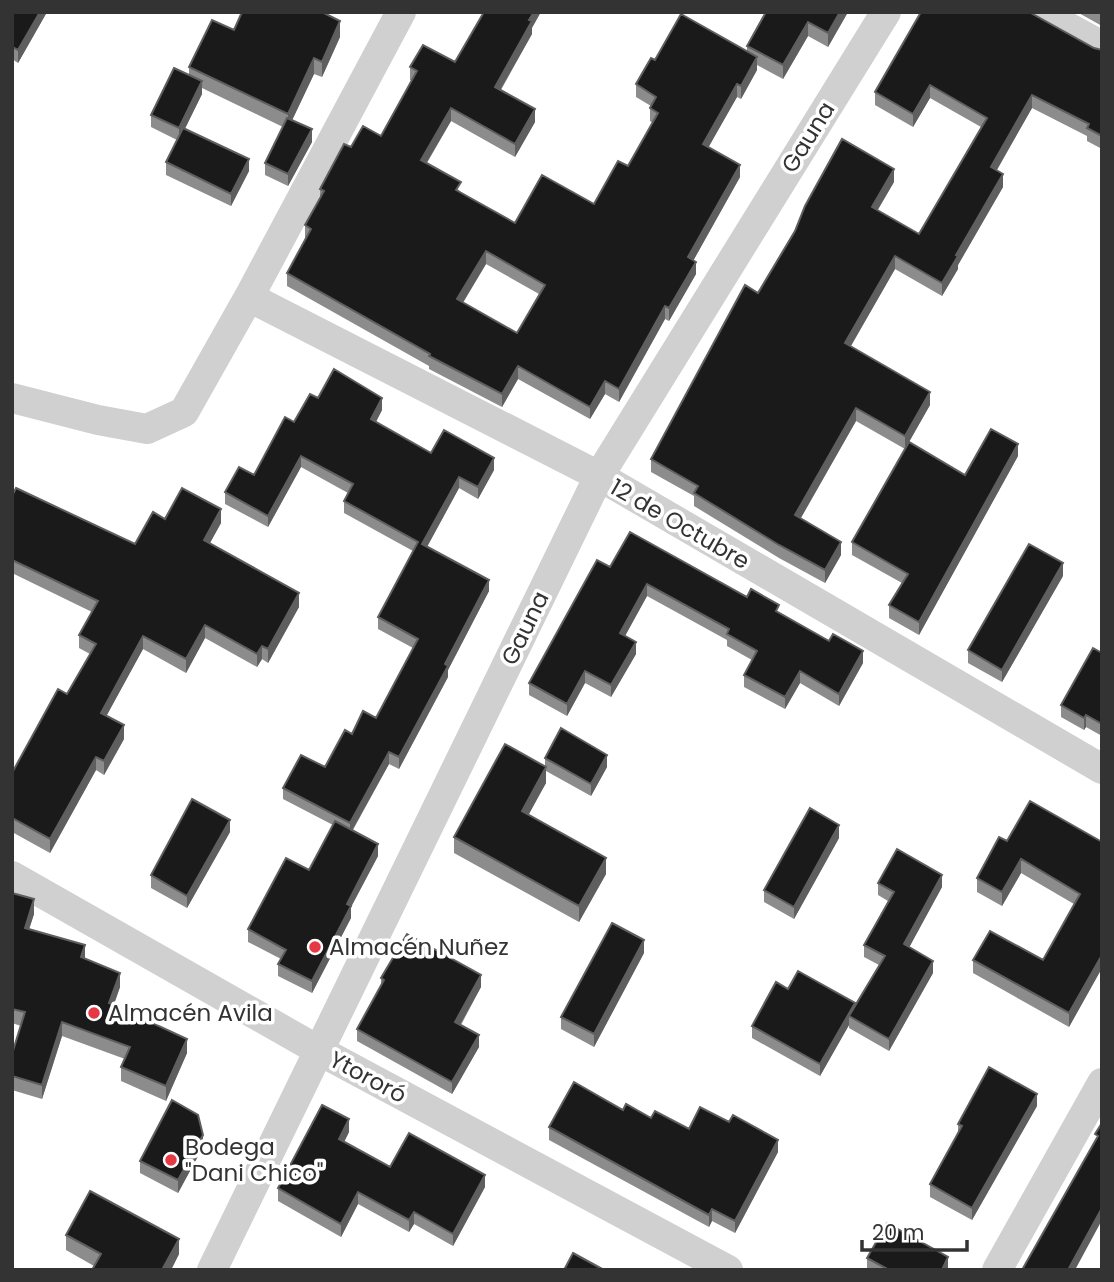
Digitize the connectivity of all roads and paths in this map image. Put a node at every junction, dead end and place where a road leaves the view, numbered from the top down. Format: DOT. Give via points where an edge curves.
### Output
graph roads {
  1 [pos="401,12"];
  2 [pos="886,12"];
  3 [pos="1040,12"];
  4 [pos="1102,46"];
  5 [pos="249,297"];
  6 [pos="12,398"];
  7 [pos="599,476"];
  8 [pos="1102,769"];
  9 [pos="12,876"];
  10 [pos="318,1050"];
  11 [pos="1102,1083"];
  12 [pos="212,1270"];
  13 [pos="728,1270"];
  14 [pos="997,1270"];
  1 -- 5 [label="street"];
  2 -- 7 [label="street, Gauna"];
  3 -- 4 [label="street"];
  5 -- 6 [label="street" via="184,412 146,429"];
  5 -- 7 [label="street, 12 de Octubre"];
  7 -- 8 [label="street, 12 de Octubre"];
  7 -- 10 [label="street, Gauna"];
  9 -- 10 [label="street, Ytororó"];
  10 -- 12 [label="street, Gauna"];
  10 -- 13 [label="street, Ytororó"];
  11 -- 14 [label="street"];
}
